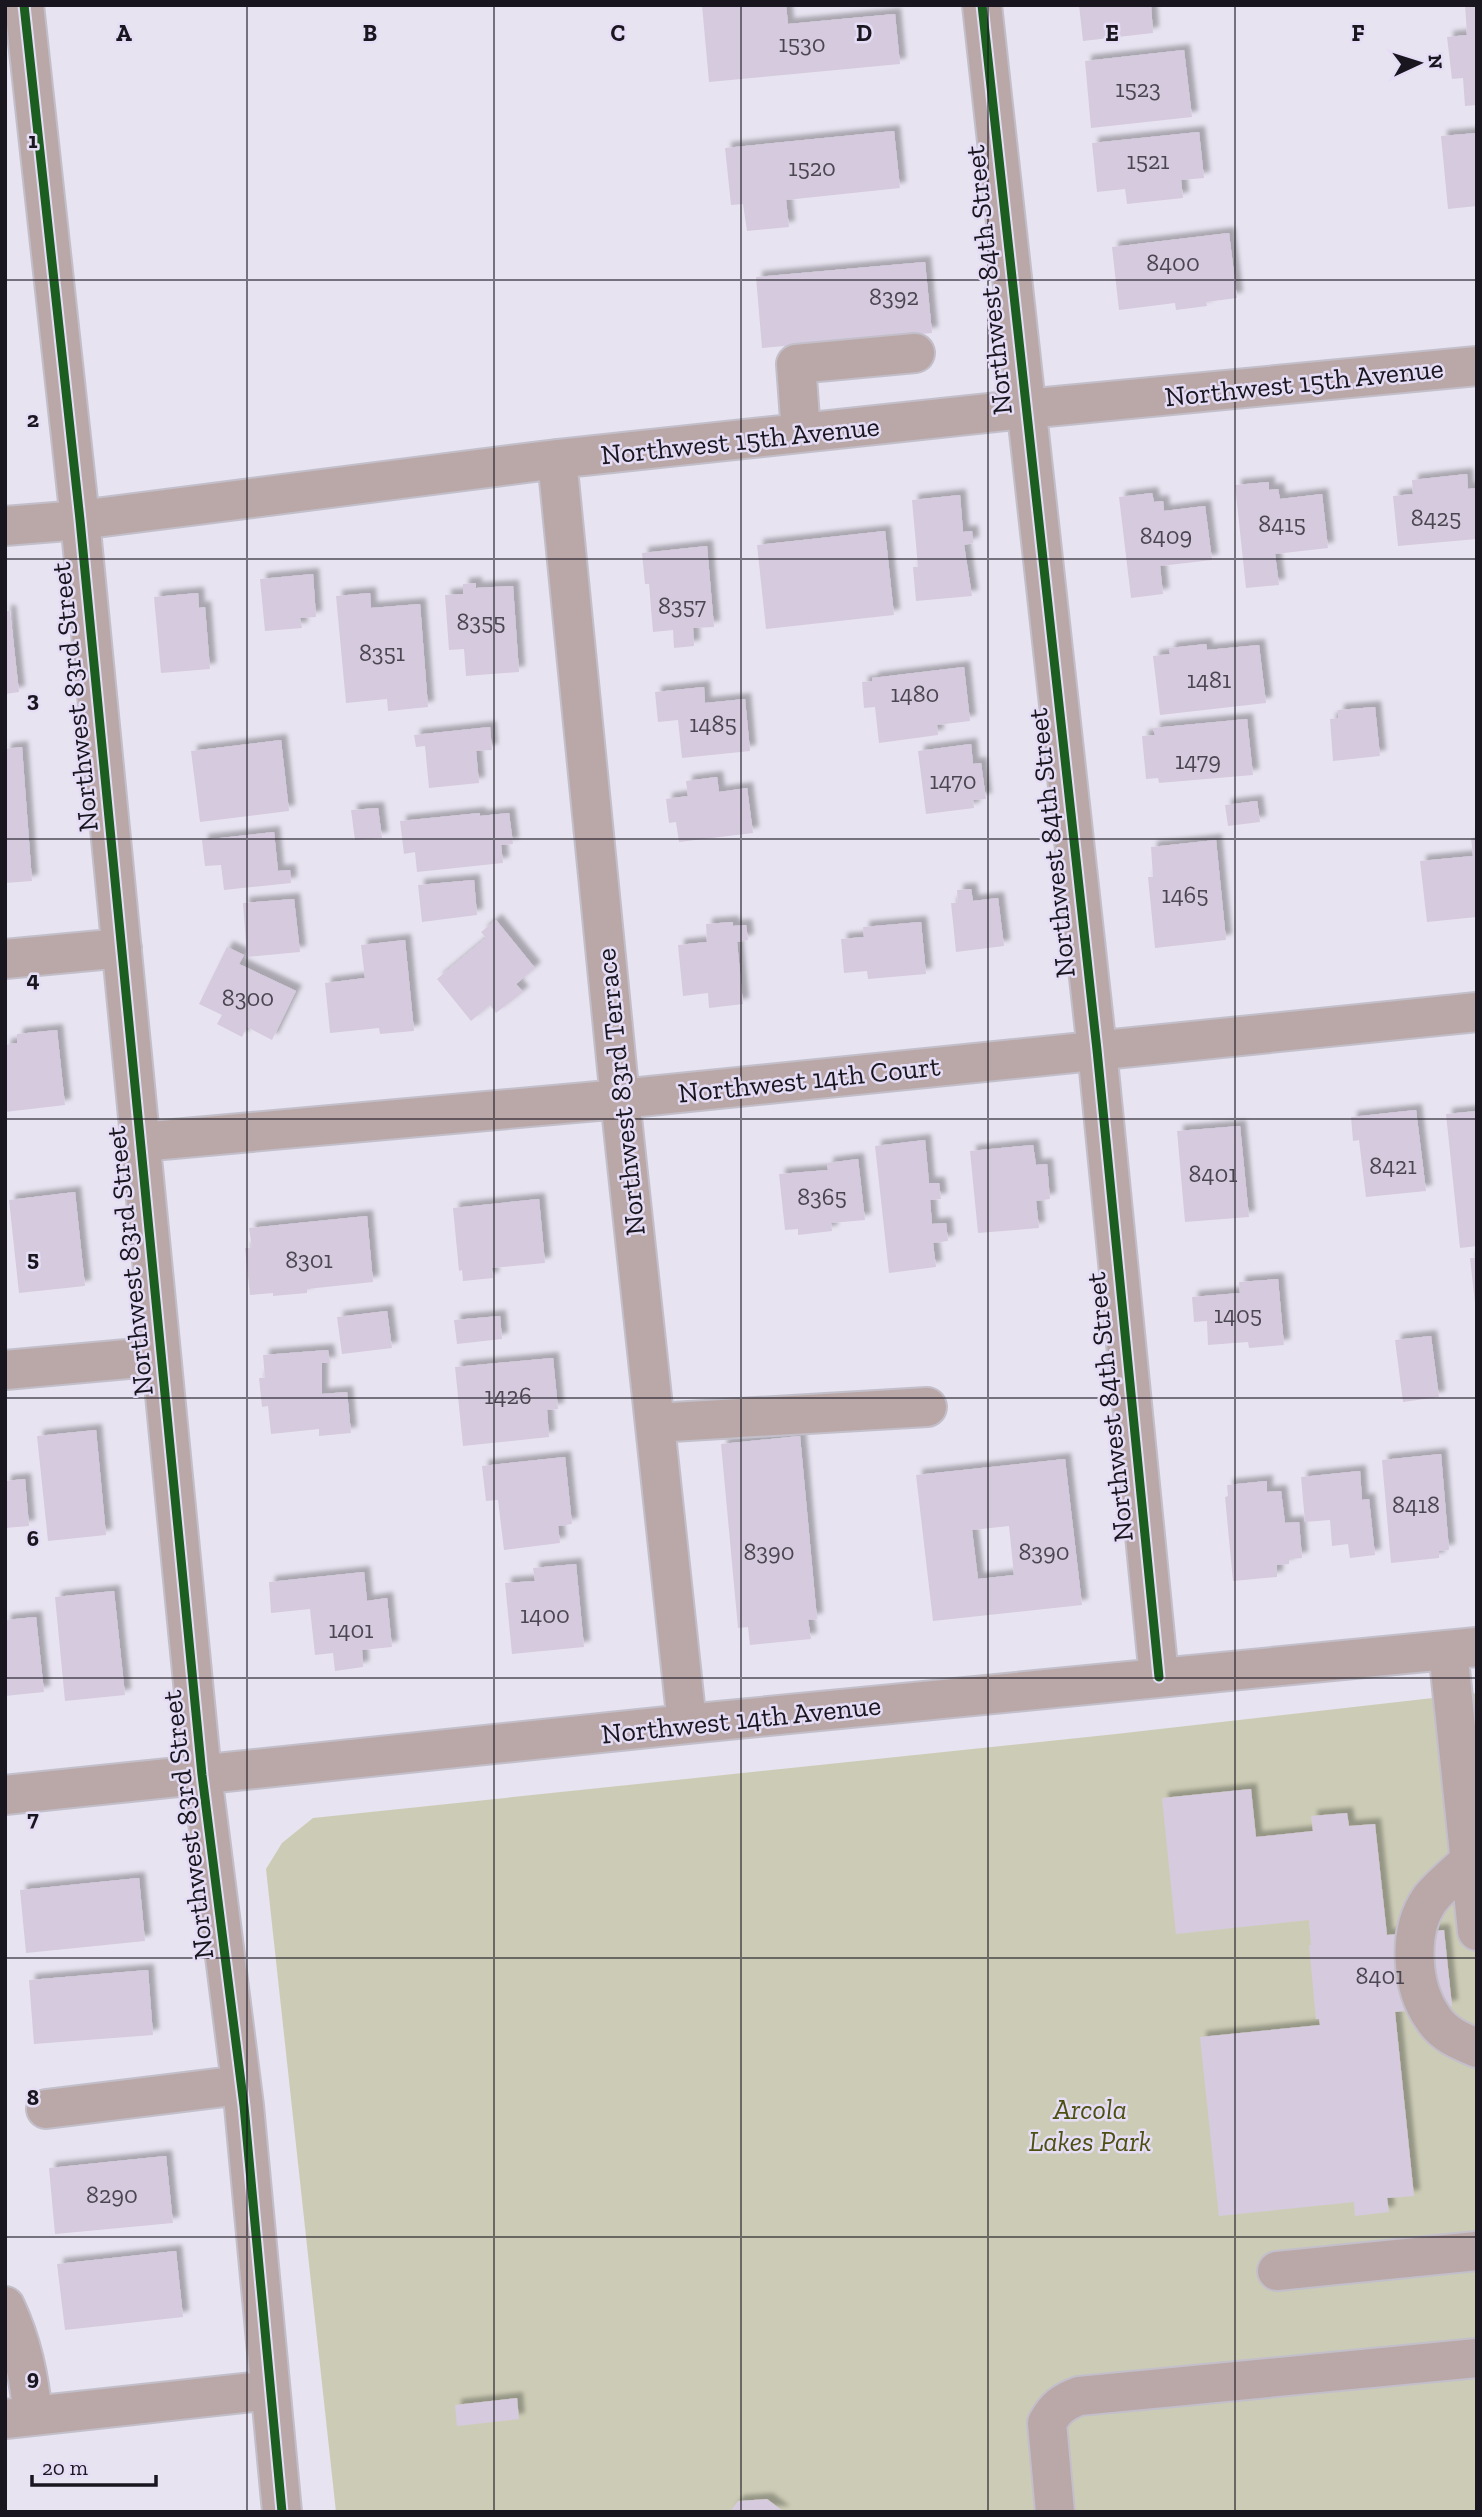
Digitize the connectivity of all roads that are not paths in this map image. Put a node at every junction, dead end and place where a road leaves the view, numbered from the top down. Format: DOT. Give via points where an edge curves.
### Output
graph roads {
  1 [pos="24,5"];
  2 [pos="982,5"];
  3 [pos="915,353"];
  4 [pos="1477,366"];
  5 [pos="1025,409"];
  6 [pos="801,433"];
  7 [pos="557,459"];
  8 [pos="80,520"];
  9 [pos="5,526"];
  10 [pos="122,948"];
  11 [pos="5,959"];
  12 [pos="1477,1012"];
  13 [pos="1097,1050"];
  14 [pos="620,1099"];
  15 [pos="140,1142"];
  16 [pos="161,1356"];
  17 [pos="5,1370"];
  18 [pos="927,1407"];
  19 [pos="655,1423"];
  20 [pos="1462,1648"];
  21 [pos="1159,1677"];
  22 [pos="687,1724"];
  23 [pos="202,1775"];
  24 [pos="5,1795"];
  25 [pos="1469,1861"];
  26 [pos="1477,1931"];
  27 [pos="1477,2048"];
  28 [pos="241,2085"];
  29 [pos="46,2109"];
  30 [pos="1477,2250"];
  31 [pos="1277,2271"];
  32 [pos="5,2306"];
  33 [pos="1477,2358"];
  34 [pos="270,2390"];
  35 [pos="19,2418"];
  36 [pos="282,2512"];
  37 [pos="1055,2512"];
  1 -- 8 [label="street, Northwest 83rd Street"];
  2 -- 5 [label="street, Northwest 84th Street"];
  3 -- 6 [label="street" via="796,363"];
  4 -- 5 [label="street, Northwest 15th Avenue"];
  5 -- 6 [label="street, Northwest 15th Avenue"];
  5 -- 13 [label="street, Northwest 84th Street"];
  6 -- 7 [label="street, Northwest 15th Avenue"];
  7 -- 8 [label="street, Northwest 15th Avenue"];
  7 -- 14 [label="street, Northwest 83rd Terrace"];
  8 -- 9 [label="street, Northwest 15th Avenue"];
  8 -- 10 [label="street, Northwest 83rd Street"];
  10 -- 11 [label="street"];
  10 -- 15 [label="street, Northwest 83rd Street"];
  12 -- 13 [label="street, Northwest 14th Court"];
  13 -- 14 [label="street, Northwest 14th Court"];
  13 -- 21 [label="street, Northwest 84th Street"];
  14 -- 15 [label="street, Northwest 14th Court"];
  14 -- 19 [label="street, Northwest 83rd Terrace"];
  15 -- 16 [label="street, Northwest 83rd Street"];
  16 -- 17 [label="street"];
  16 -- 23 [label="street, Northwest 83rd Street"];
  18 -- 19 [label="street"];
  19 -- 22 [label="street, Northwest 83rd Terrace"];
  20 -- 21 [label="street, Northwest 14th Avenue"];
  20 -- 25 [label="street"];
  21 -- 22 [label="street, Northwest 14th Avenue"];
  22 -- 23 [label="street, Northwest 14th Avenue"];
  23 -- 24 [label="street, Northwest 14th Avenue"];
  23 -- 28 [label="street, Northwest 83rd Street"];
  25 -- 26 [label="street"];
  25 -- 27 [label="street" via="1430,1899 1420,1919 1415,1951 1421,1993 1433,2020 1447,2034"];
  28 -- 29 [label="street"];
  28 -- 34 [label="street, Northwest 83rd Street"];
  30 -- 31 [label="street"];
  32 -- 35 [label="street" via="29,2375"];
  33 -- 37 [label="street" via="1079,2396 1059,2406 1047,2423"];
  34 -- 35 [label="street"];
  34 -- 36 [label="street, Northwest 83rd Street"];
}
